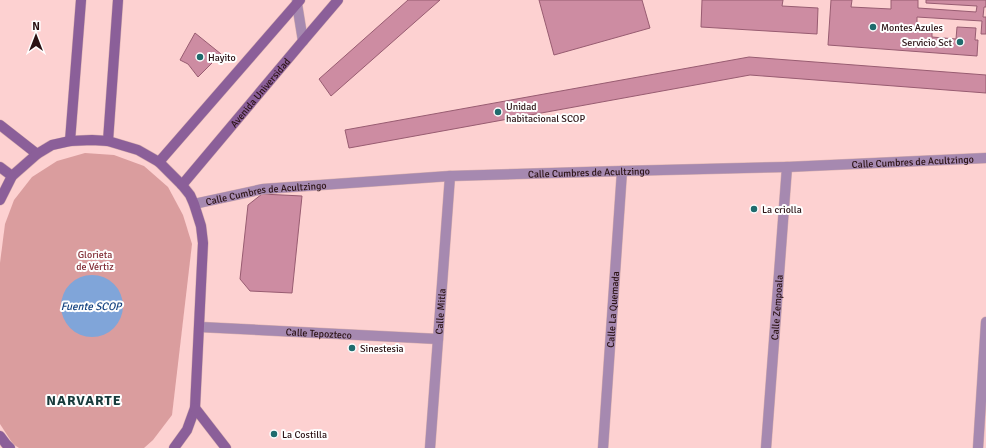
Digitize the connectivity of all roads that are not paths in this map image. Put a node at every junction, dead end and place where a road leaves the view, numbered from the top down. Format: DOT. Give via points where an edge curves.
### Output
graph roads {
  1 [pos="81,0"];
  2 [pos="118,0"];
  3 [pos="338,0"];
  4 [pos="298,1"];
  5 [pos="303,41"];
  6 [pos="0,125"];
  7 [pos="70,141"];
  8 [pos="108,141"];
  9 [pos="37,154"];
  10 [pos="986,158"];
  11 [pos="159,162"];
  12 [pos="0,167"];
  13 [pos="787,167"];
  14 [pos="622,170"];
  15 [pos="12,176"];
  16 [pos="450,176"];
  17 [pos="182,184"];
  18 [pos="0,200"];
  19 [pos="194,204"];
  20 [pos="986,322"];
  21 [pos="200,327"];
  22 [pos="438,338"];
  23 [pos="195,408"];
  24 [pos="174,448"];
  25 [pos="226,448"];
  26 [pos="430,448"];
  27 [pos="603,448"];
  28 [pos="766,448"];
  29 [pos="978,448"];
  1 -- 7 [label="main road"];
  2 -- 8 [label="main road"];
  3 -- 5 [label="main road, Avenida Universidad"];
  4 -- 5 [label="street"];
  4 -- 11 [label="main road"];
  5 -- 17 [label="main road, Avenida Universidad"];
  6 -- 9 [label="main road"];
  7 -- 8 [label="main road"];
  7 -- 9 [label="main road" via="52,145"];
  8 -- 11 [label="main road" via="138,150"];
  9 -- 15 [label="main road"];
  10 -- 13 [label="street, Calle Cumbres de Acultzingo"];
  11 -- 17 [label="main road"];
  12 -- 15 [label="main road"];
  13 -- 14 [label="street, Calle Cumbres de Acultzingo"];
  13 -- 28 [label="street, Calle Zempoala"];
  14 -- 16 [label="street, Calle Cumbres de Acultzingo"];
  14 -- 27 [label="street, Calle La Quemada"];
  15 -- 18 [label="main road"];
  16 -- 19 [label="street, Calle Cumbres de Acultzingo" via="263,189"];
  16 -- 22 [label="street, Calle Mitla"];
  17 -- 19 [label="main road"];
  19 -- 21 [label="main road" via="203,243"];
  20 -- 29 [label="street"];
  21 -- 22 [label="street, Calle Tepozteco"];
  21 -- 23 [label="main road"];
  22 -- 26 [label="street, Calle Mitla"];
  23 -- 24 [label="main road" via="187,430"];
  23 -- 25 [label="main road"];
}
